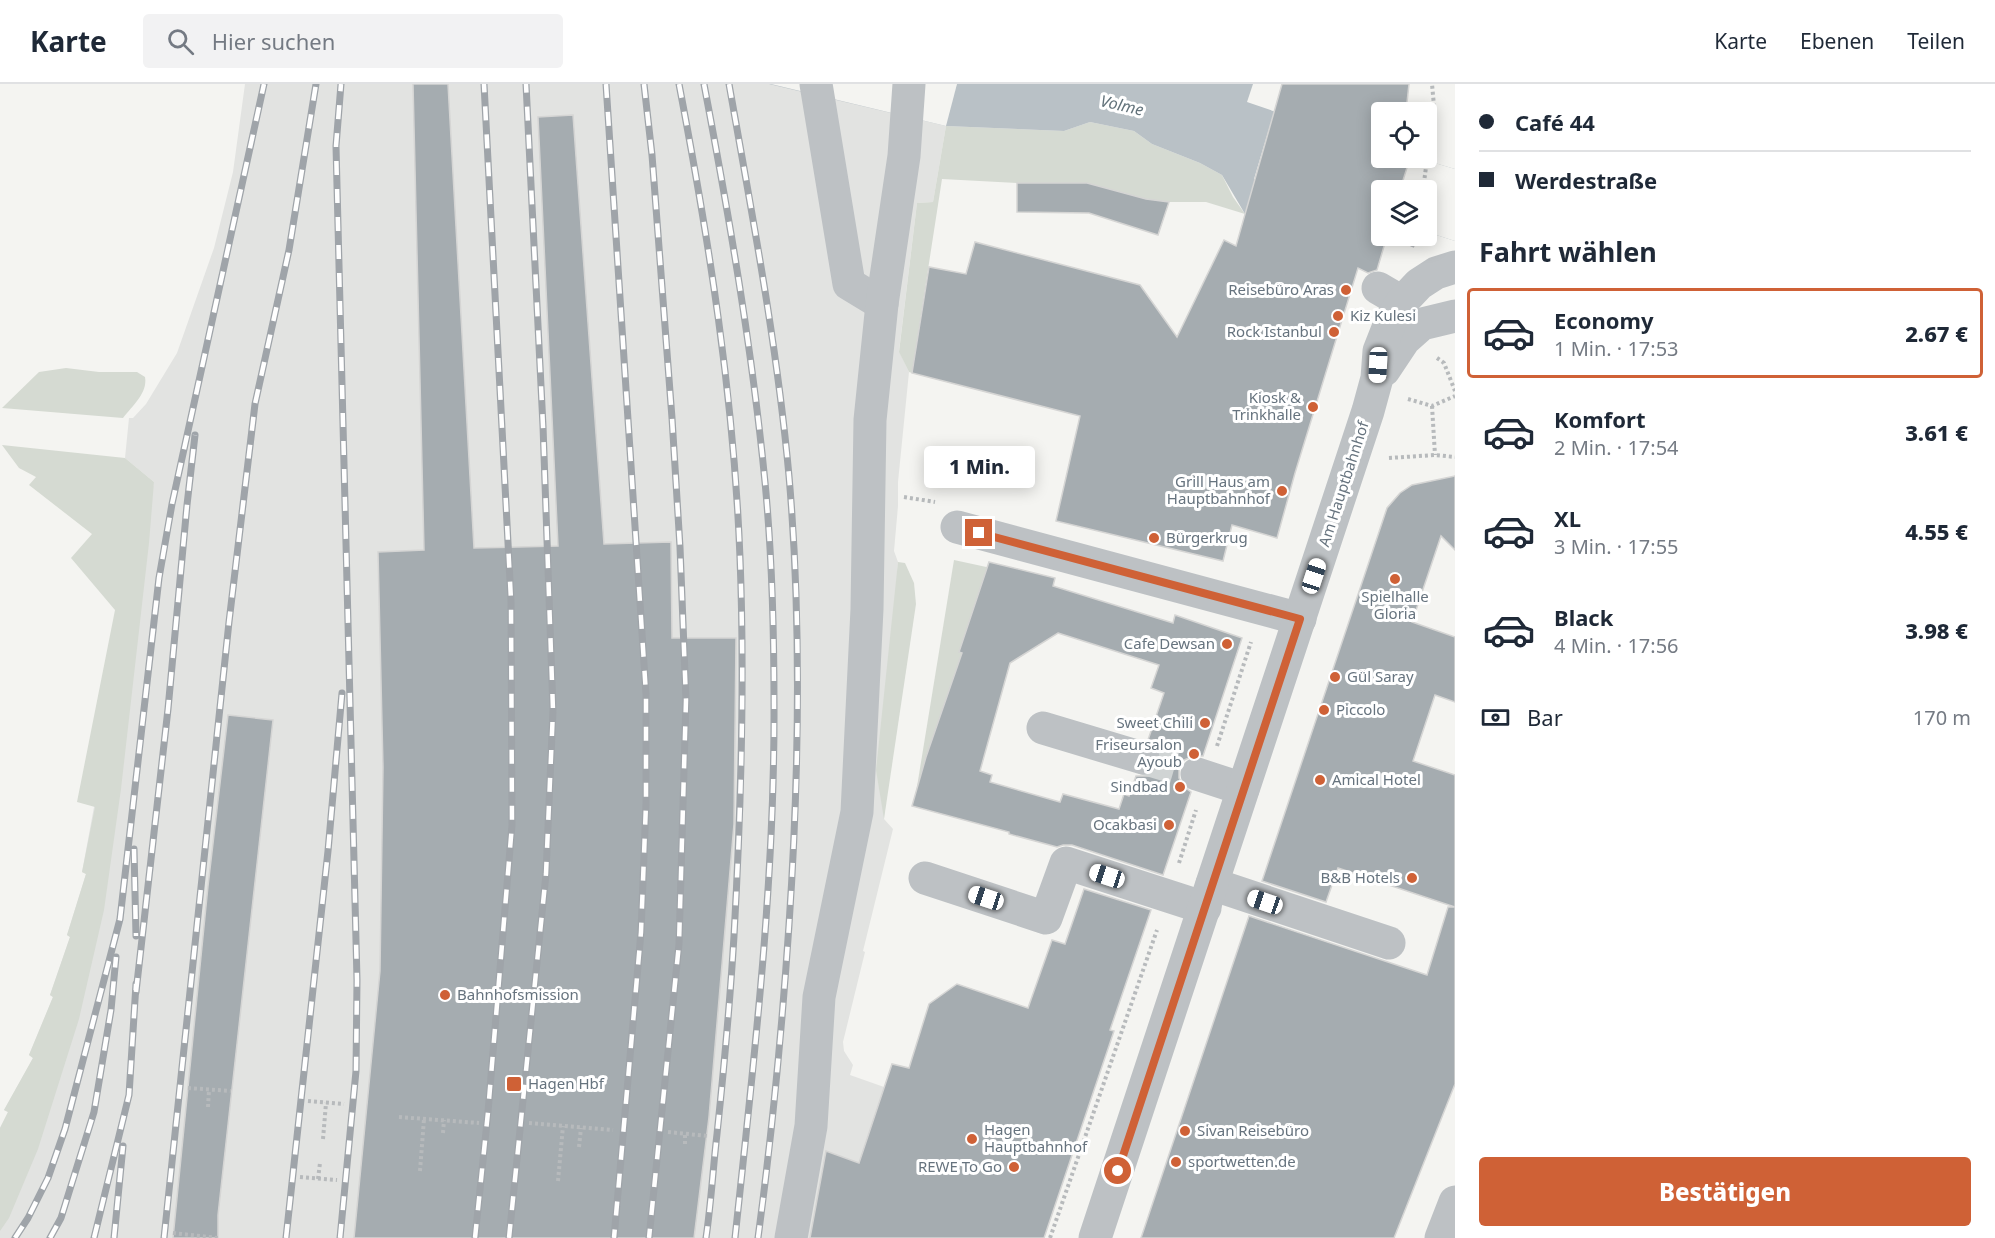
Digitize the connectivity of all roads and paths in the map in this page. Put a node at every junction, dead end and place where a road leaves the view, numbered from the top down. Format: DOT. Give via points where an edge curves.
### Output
graph roads {
  1 [pos="816,84"];
  2 [pos="909,84"];
  3 [pos="1431,84"];
  4 [pos="1424,180"];
  5 [pos="1455,267"];
  6 [pos="882,304"];
  7 [pos="1455,316"];
  8 [pos="1436,356"];
  9 [pos="1390,387"];
  10 [pos="1455,390"];
  11 [pos="1455,396"];
  12 [pos="1432,406"];
  13 [pos="1435,455"];
  14 [pos="1388,458"];
  15 [pos="1455,458"];
  16 [pos="868,492"];
  17 [pos="951,515"];
  18 [pos="1300,619"];
  19 [pos="1043,728"];
  20 [pos="1143,758"];
  21 [pos="1197,774"];
  22 [pos="1242,789"];
  23 [pos="925,878"];
  24 [pos="1209,896"];
  25 [pos="1389,943"];
  26 [pos="188,1088"];
  27 [pos="209,1090"];
  28 [pos="231,1091"];
  29 [pos="308,1101"];
  30 [pos="326,1103"];
  31 [pos="345,1104"];
  32 [pos="208,1107"];
  33 [pos="399,1117"];
  34 [pos="424,1119"];
  35 [pos="444,1120"];
  36 [pos="479,1123"];
  37 [pos="529,1123"];
  38 [pos="563,1126"];
  39 [pos="581,1128"];
  40 [pos="613,1130"];
  41 [pos="668,1132"];
  42 [pos="443,1134"];
  43 [pos="685,1135"];
  44 [pos="708,1136"];
  45 [pos="323,1139"];
  46 [pos="685,1144"];
  47 [pos="579,1147"];
  48 [pos="320,1163"];
  49 [pos="420,1171"];
  50 [pos="300,1177"];
  51 [pos="318,1179"];
  52 [pos="337,1180"];
  53 [pos="558,1181"];
  54 [pos="1455,1202"];
  55 [pos="173,1233"];
  56 [pos="218,1238"];
  57 [pos="791,1238"];
  58 [pos="1095,1238"];
  59 [pos="1441,1238"];
  1 -- 6 [label="street" via="849,284"];
  2 -- 6 [label="street"];
  3 -- 4 [label="path" via="1434,106"];
  5 -- 9 [label="street, Am Hauptbahnhof" via="1390,295 1392,318 1378,351"];
  6 -- 16 [label="street" via="870,420"];
  7 -- 9 [label="street, Am Hauptbahnhof" via="1422,324 1404,340"];
  8 -- 10 [label="path" via="1444,363"];
  9 -- 12 [label="path"];
  9 -- 18 [label="street, Am Hauptbahnhof"];
  11 -- 12 [label="path"];
  12 -- 13 [label="path"];
  13 -- 14 [label="path"];
  13 -- 15 [label="path"];
  16 -- 17 [label="path"];
  16 -- 57 [label="street" via="867,609 857,812 819,997 811,1126"];
  17 -- 18 [label="street"];
  18 -- 22 [label="street, Am Hauptbahnhof"];
  19 -- 20 [label="street"];
  21 -- 22 [label="street"];
  22 -- 24 [label="street, Am Hauptbahnhof"];
  23 -- 24 [label="street" via="1046,918 1066,863"];
  24 -- 25 [label="street"];
  24 -- 58 [label="street, Am Hauptbahnhof"];
  26 -- 27 [label="path"];
  27 -- 28 [label="path"];
  27 -- 32 [label="path"];
  29 -- 30 [label="path"];
  30 -- 31 [label="path"];
  30 -- 45 [label="path"];
  33 -- 34 [label="path"];
  34 -- 35 [label="path"];
  34 -- 49 [label="path"];
  35 -- 36 [label="path"];
  35 -- 42 [label="path"];
  37 -- 38 [label="path"];
  38 -- 39 [label="path"];
  38 -- 53 [label="path"];
  39 -- 40 [label="path"];
  39 -- 47 [label="path"];
  41 -- 43 [label="path"];
  43 -- 44 [label="path"];
  43 -- 46 [label="path"];
  48 -- 51 [label="path"];
  50 -- 51 [label="path"];
  51 -- 52 [label="path"];
  54 -- 59 [label="street"];
  55 -- 56 [label="path"];
}
